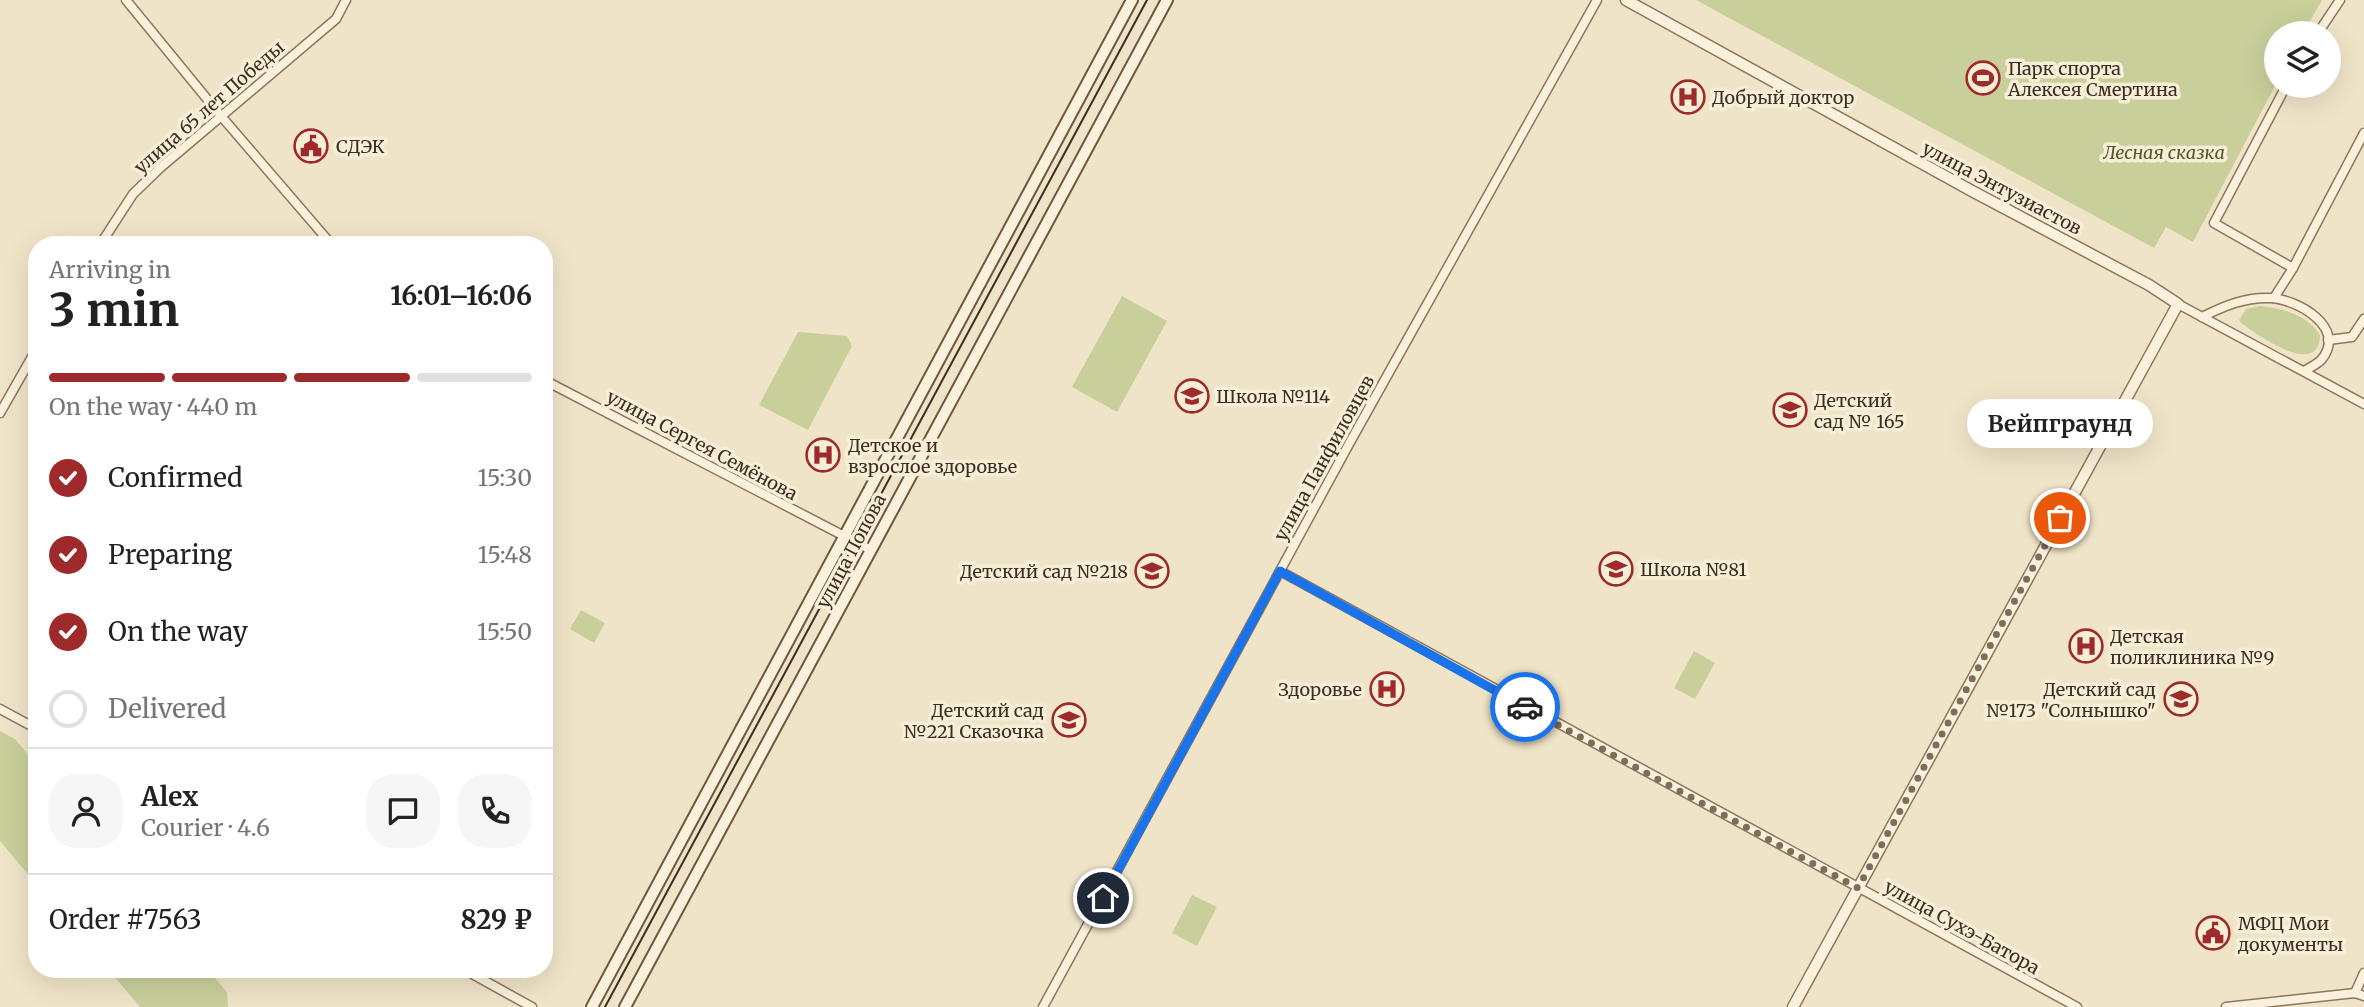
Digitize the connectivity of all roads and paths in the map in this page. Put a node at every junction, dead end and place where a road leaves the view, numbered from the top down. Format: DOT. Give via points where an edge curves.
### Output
graph roads {
  1 [pos="126,0"];
  2 [pos="346,0"];
  3 [pos="1132,0"];
  4 [pos="1167,0"];
  5 [pos="1597,0"];
  6 [pos="1626,0"];
  7 [pos="2340,0"];
  8 [pos="2326,21"];
  9 [pos="2280,98"];
  10 [pos="221,116"];
  11 [pos="2364,133"];
  12 [pos="106,236"];
  13 [pos="324,236"];
  14 [pos="2293,268"];
  15 [pos="2274,298"];
  16 [pos="2178,304"];
  17 [pos="2202,317"];
  18 [pos="2364,319"];
  19 [pos="2328,340"];
  20 [pos="28,364"];
  21 [pos="2304,371"];
  22 [pos="553,385"];
  23 [pos="2364,404"];
  24 [pos="0,413"];
  25 [pos="845,536"];
  26 [pos="871,550"];
  27 [pos="1280,571"];
  28 [pos="0,709"];
  29 [pos="28,724"];
  30 [pos="1858,888"];
  31 [pos="2364,973"];
  32 [pos="479,978"];
  33 [pos="2355,992"];
  34 [pos="2364,996"];
  35 [pos="532,1007"];
  36 [pos="592,1007"];
  37 [pos="625,1007"];
  38 [pos="1043,1007"];
  39 [pos="1793,1007"];
  40 [pos="2077,1007"];
  41 [pos="2226,1007"];
  1 -- 10 [label="street"];
  2 -- 10 [label="street, улица 65 лет Победы" via="336,19"];
  3 -- 25 [label="main road, улица Попова"];
  4 -- 26 [label="main road, улица Попова"];
  5 -- 27 [label="street, улица Панфиловцев"];
  6 -- 16 [label="street, улица Энтузиастов"];
  7 -- 8 [label="street"];
  9 -- 14 [label="street" via="2214,223"];
  10 -- 12 [label="street, улица 65 лет Победы" via="133,194"];
  10 -- 13 [label="street"];
  11 -- 14 [label="street"];
  14 -- 15 [label="street"];
  15 -- 17 [label="street" via="2236,302"];
  15 -- 19 [label="street" via="2318,317 2328,331"];
  16 -- 17 [label="street, улица Энтузиастов"];
  16 -- 30 [label="street"];
  17 -- 21 [label="street, улица Энтузиастов"];
  18 -- 19 [label="street" via="2352,337"];
  19 -- 21 [label="street" via="2321,360"];
  20 -- 24 [label="street"];
  21 -- 23 [label="street, улица Энтузиастов"];
  22 -- 25 [label="street, улица Сергея Семёнова"];
  25 -- 26 [label="street, улица Сергея Семёнова"];
  25 -- 36 [label="main road, улица Попова"];
  26 -- 37 [label="main road, улица Попова"];
  27 -- 30 [label="street, улица Сухэ-Батора"];
  27 -- 38 [label="street, улица Панфиловцев"];
  28 -- 29 [label="street"];
  30 -- 39 [label="street"];
  30 -- 40 [label="street, улица Сухэ-Батора"];
  31 -- 33 [label="street"];
  32 -- 35 [label="street"];
  33 -- 34 [label="street"];
  33 -- 41 [label="street"];
}
